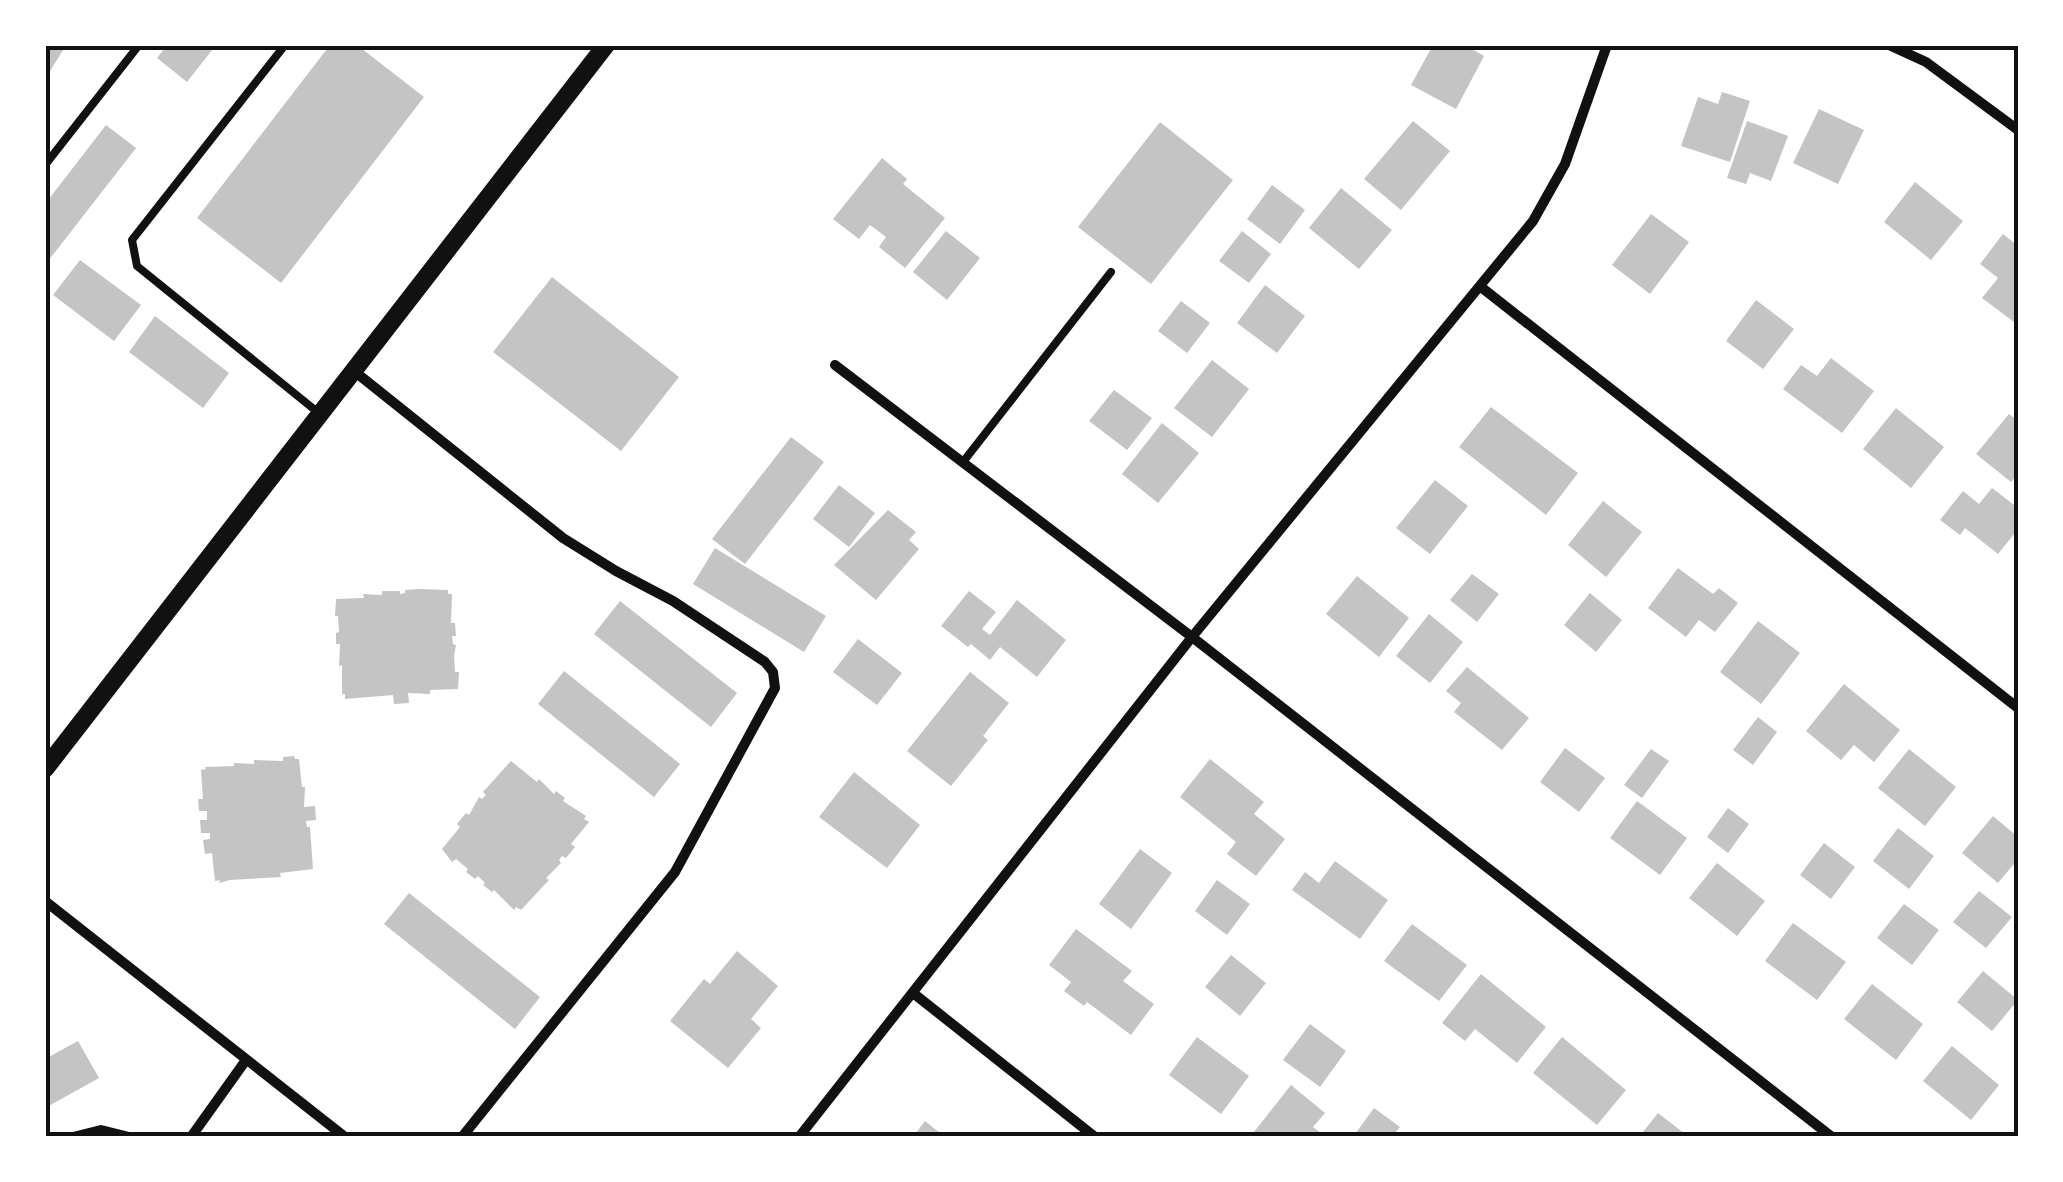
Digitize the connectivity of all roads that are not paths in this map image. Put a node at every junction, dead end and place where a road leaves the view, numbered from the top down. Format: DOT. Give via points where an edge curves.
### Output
graph roads {
  1 [pos="139,45"];
  2 [pos="285,45"];
  3 [pos="606,45"];
  4 [pos="1606,45"];
  5 [pos="1889,45"];
  6 [pos="2018,130"];
  7 [pos="45,165"];
  8 [pos="1111,272"];
  9 [pos="1481,288"];
  10 [pos="835,365"];
  11 [pos="354,371"];
  12 [pos="320,414"];
  13 [pos="963,462"];
  14 [pos="1192,638"];
  15 [pos="2018,708"];
  16 [pos="45,769"];
  17 [pos="45,901"];
  18 [pos="913,993"];
  19 [pos="246,1060"];
  20 [pos="73,1137"];
  21 [pos="130,1137"];
  22 [pos="192,1137"];
  23 [pos="345,1137"];
  24 [pos="462,1137"];
  25 [pos="799,1137"];
  26 [pos="1095,1137"];
  27 [pos="1832,1137"];
  1 -- 7 [label="lane"];
  2 -- 12 [label="lane" via="132,240 132,253 136,266"];
  3 -- 11 [label="street"];
  4 -- 9 [label="street" via="1565,164 1533,221"];
  5 -- 6 [label="street" via="1926,62"];
  8 -- 13 [label="lane"];
  9 -- 14 [label="street"];
  9 -- 15 [label="street"];
  10 -- 13 [label="street"];
  11 -- 12 [label="street"];
  11 -- 24 [label="street" via="563,538 705,622 773,672 775,688 675,872"];
  12 -- 16 [label="street"];
  13 -- 14 [label="street"];
  14 -- 18 [label="street"];
  14 -- 27 [label="street"];
  17 -- 19 [label="street"];
  18 -- 25 [label="street"];
  18 -- 26 [label="street"];
  19 -- 22 [label="street"];
  19 -- 23 [label="street"];
  20 -- 21 [label="street" via="101,1130"];
}
